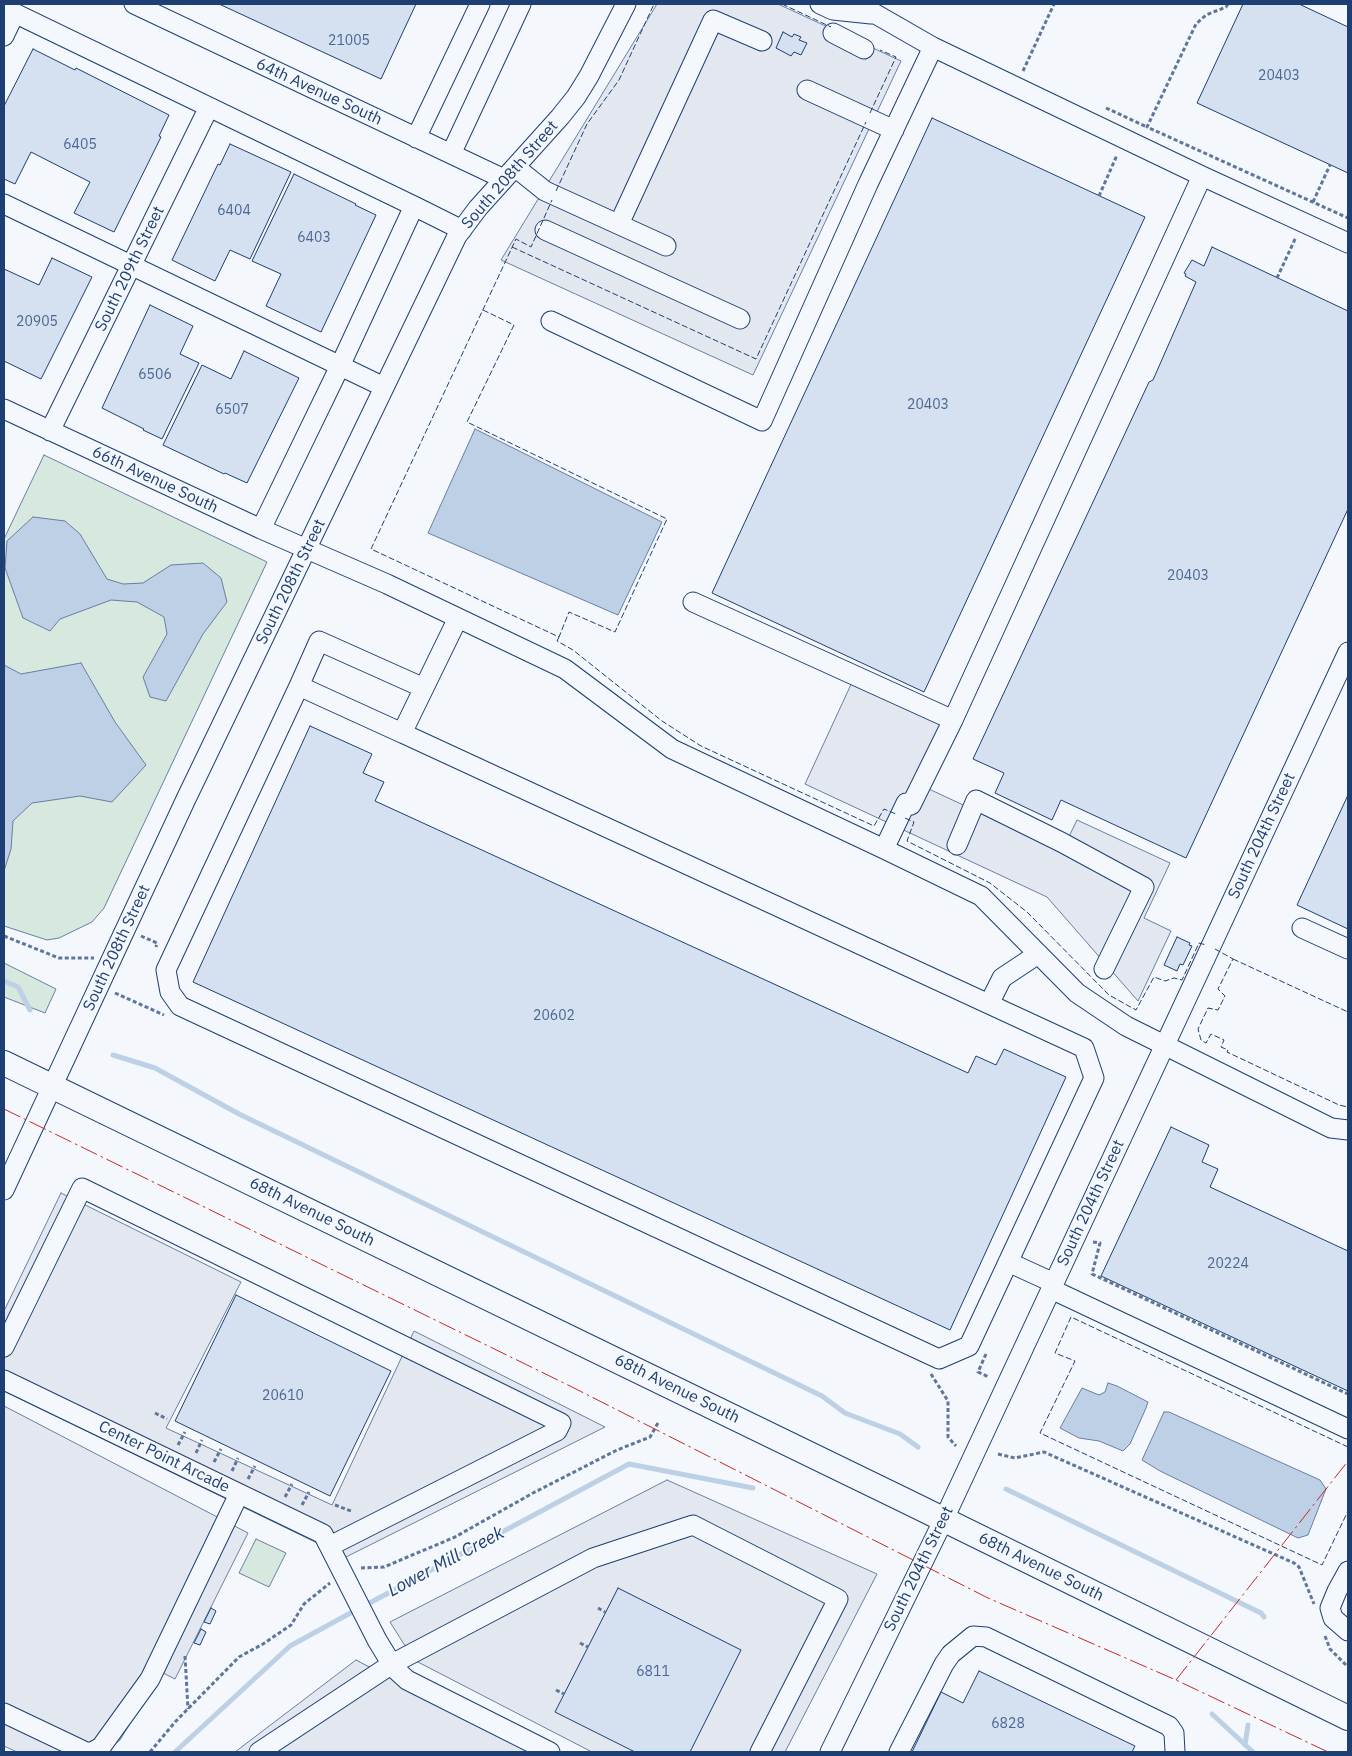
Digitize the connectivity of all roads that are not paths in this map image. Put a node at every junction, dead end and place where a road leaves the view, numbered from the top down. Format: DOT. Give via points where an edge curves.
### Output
graph roads {
  1 [pos="134,4"];
  2 [pos="480,4"];
  3 [pos="520,4"];
  4 [pos="626,4"];
  5 [pos="820,4"];
  6 [pos="858,4"];
  7 [pos="9,10"];
  8 [pos="874,15"];
  9 [pos="833,34"];
  10 [pos="4,36"];
  11 [pos="762,41"];
  12 [pos="933,47"];
  13 [pos="864,49"];
  14 [pos="807,90"];
  15 [pos="210,107"];
  16 [pos="894,130"];
  17 [pos="416,138"];
  18 [pos="451,154"];
  19 [pos="509,173"];
  20 [pos="1202,176"];
  21 [pos="4,204"];
  22 [pos="414,206"];
  23 [pos="619,224"];
  24 [pos="462,230"];
  25 [pos="545,230"];
  26 [pos="1348,243"];
  27 [pos="666,246"];
  28 [pos="132,265"];
  29 [pos="740,319"];
  30 [pos="551,321"];
  31 [pos="340,366"];
  32 [pos="384,387"];
  33 [pos="4,409"];
  34 [pos="50,431"];
  35 [pos="261,529"];
  36 [pos="307,550"];
  37 [pos="693,602"];
  38 [pos="458,618"];
  39 [pos="1348,652"];
  40 [pos="299,686"];
  41 [pos="424,688"];
  42 [pos="953,720"];
  43 [pos="402,733"];
  44 [pos="956,845"];
  45 [pos="884,849"];
  46 [pos="1302,928"];
  47 [pos="1348,949"];
  48 [pos="1038,954"];
  49 [pos="1104,969"];
  50 [pos="989,1004"];
  51 [pos="1164,1044"];
  52 [pos="4,1063"];
  53 [pos="52,1086"];
  54 [pos="1348,1130"];
  55 [pos="4,1190"];
  56 [pos="1008,1262"];
  57 [pos="1052,1286"];
  58 [pos="4,1347"];
  59 [pos="4,1380"];
  60 [pos="1348,1429"];
  61 [pos="243,1487"];
  62 [pos="944,1519"];
  63 [pos="327,1540"];
  64 [pos="1348,1571"];
  65 [pos="1348,1631"];
  66 [pos="392,1664"];
  67 [pos="4,1713"];
  68 [pos="1348,1718"];
  69 [pos="259,1752"];
  70 [pos="550,1752"];
  71 [pos="760,1752"];
  72 [pos="830,1752"];
  73 [pos="899,1752"];
  74 [pos="1175,1752"];
  1 -- 17 [label="street, 64th Avenue South"];
  2 -- 17 [label="street"];
  3 -- 18 [label="street"];
  4 -- 19 [label="street, South 208th Street" via="576,97"];
  5 -- 8 [label="street" via="833,10"];
  6 -- 8 [label="street"];
  7 -- 10 [label="street"];
  7 -- 15 [label="street"];
  8 -- 12 [label="street"];
  9 -- 13 [label="street"];
  11 -- 23 [label="street" via="713,20"];
  12 -- 16 [label="street"];
  12 -- 20 [label="street"];
  14 -- 16 [label="street"];
  15 -- 22 [label="street"];
  15 -- 28 [label="street, South 209th Street"];
  16 -- 30 [label="street" via="762,421"];
  17 -- 18 [label="street, 64th Avenue South"];
  18 -- 19 [label="street, 64th Avenue South"];
  19 -- 23 [label="street, 64th Avenue South"];
  19 -- 24 [label="street, South 208th Street"];
  20 -- 26 [label="street"];
  20 -- 42 [label="street"];
  21 -- 28 [label="street"];
  22 -- 24 [label="street"];
  22 -- 31 [label="street"];
  23 -- 27 [label="street, 64th Avenue South"];
  24 -- 32 [label="street, South 208th Street"];
  25 -- 29 [label="street"];
  28 -- 31 [label="street"];
  28 -- 34 [label="street, South 209th Street"];
  31 -- 32 [label="street"];
  31 -- 35 [label="street"];
  32 -- 36 [label="street, South 208th Street"];
  33 -- 34 [label="street, 66th Avenue South"];
  34 -- 35 [label="street, 66th Avenue South"];
  35 -- 36 [label="street, 66th Avenue South"];
  36 -- 38 [label="street, 66th Avenue South"];
  36 -- 53 [label="street, South 208th Street"];
  37 -- 42 [label="street"];
  38 -- 41 [label="street"];
  38 -- 45 [label="street, 66th Avenue South" via="565,668 672,749"];
  39 -- 51 [label="street, South 204th Street"];
  40 -- 41 [label="street" via="319,641"];
  40 -- 43 [label="street"];
  40 -- 56 [label="street" via="166,970 170,992 180,1006 939,1359 969,1346"];
  41 -- 43 [label="street"];
  42 -- 45 [label="street"];
  43 -- 50 [label="street"];
  44 -- 49 [label="street" via="976,800 1144,887"];
  45 -- 48 [label="street, 66th Avenue South" via="981,896"];
  46 -- 47 [label="street"];
  48 -- 50 [label="street" via="1002,978"];
  48 -- 51 [label="street, 66th Avenue South" via="1077,993 1126,1026"];
  50 -- 56 [label="street" via="1084,1048 1094,1078"];
  51 -- 54 [label="street, 66th Avenue South" via="1330,1128"];
  51 -- 57 [label="street, South 204th Street"];
  52 -- 53 [label="main road, 68th Avenue South"];
  53 -- 55 [label="street, South 208th Street"];
  53 -- 62 [label="main road, 68th Avenue South"];
  56 -- 57 [label="street"];
  57 -- 60 [label="street"];
  57 -- 62 [label="street, South 204th Street"];
  58 -- 63 [label="street" via="82,1188 561,1423 557,1431"];
  59 -- 61 [label="street, Center Point Arcade"];
  61 -- 63 [label="street, Center Point Arcade"];
  61 -- 67 [label="street" via="150,1679 101,1747 86,1752"];
  62 -- 68 [label="main road, 68th Avenue South"];
  62 -- 72 [label="street, South 204th Street"];
  63 -- 66 [label="street" via="336,1575"];
  64 -- 65 [label="street" via="1330,1608 1333,1618"];
  66 -- 69 [label="street"];
  66 -- 70 [label="street" via="407,1680"];
  66 -- 71 [label="street" via="599,1555 693,1525 838,1599"];
  73 -- 74 [label="street" via="944,1664 973,1636 986,1637 1169,1726 1174,1733"];
}
